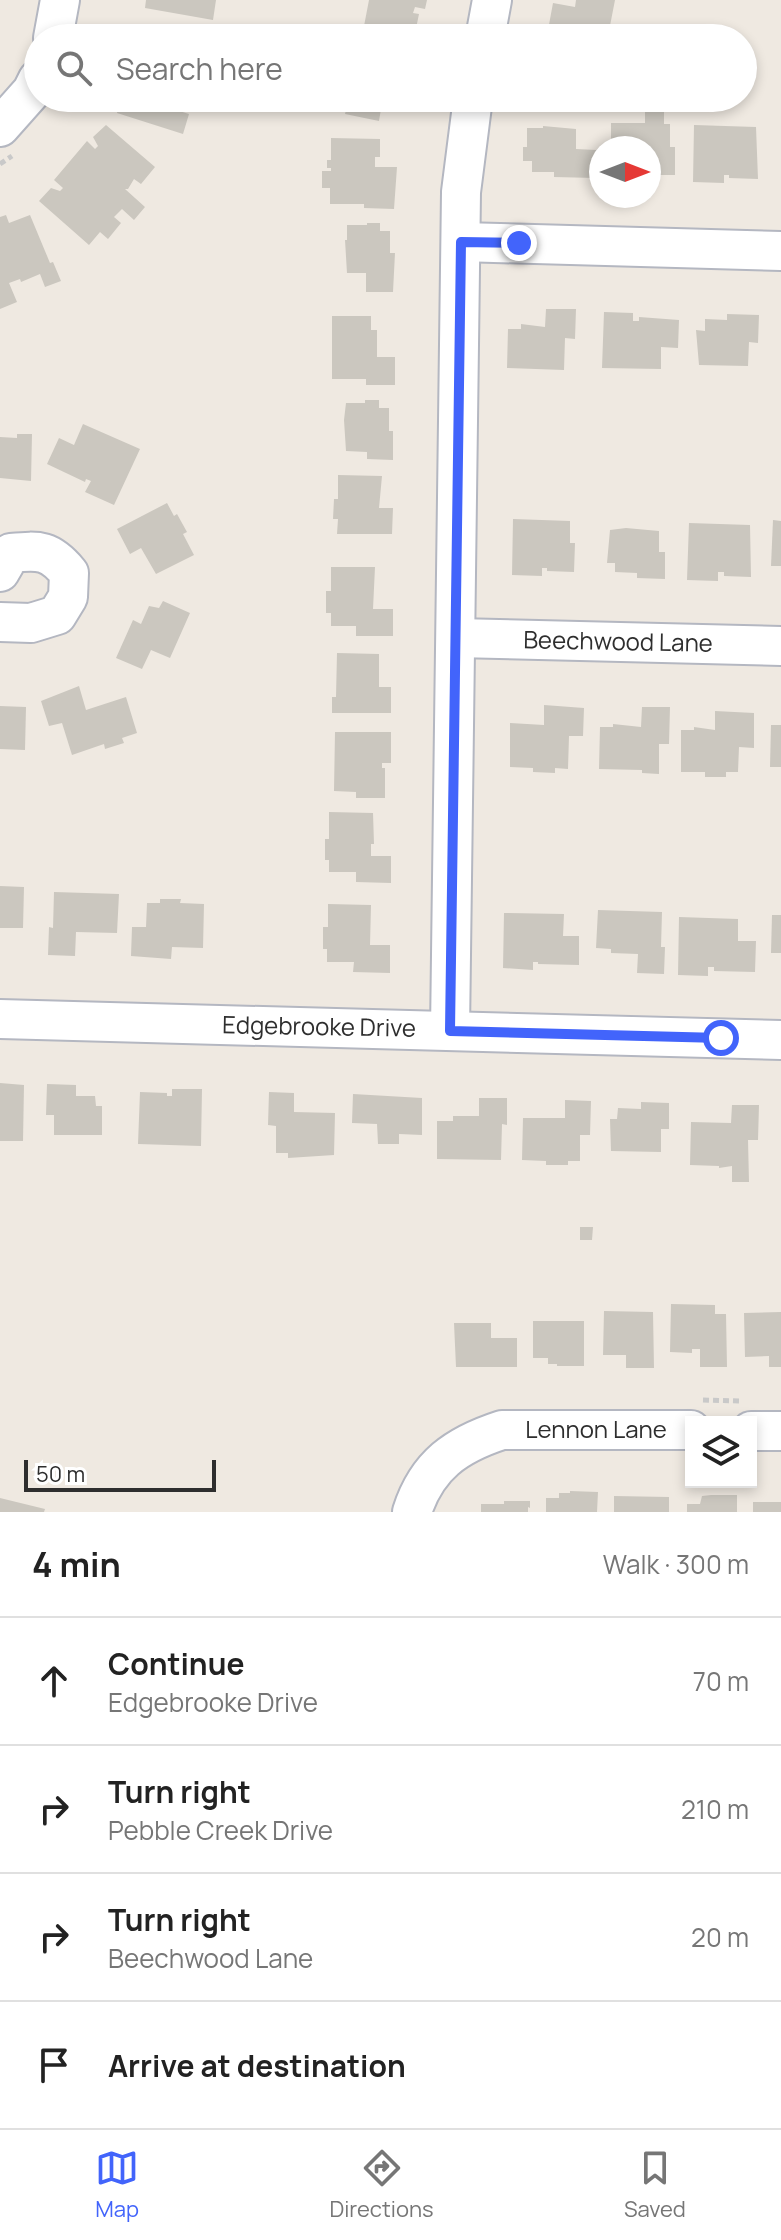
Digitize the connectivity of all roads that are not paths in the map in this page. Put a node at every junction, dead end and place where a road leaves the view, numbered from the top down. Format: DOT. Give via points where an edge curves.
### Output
graph roads {
  1 [pos="60,0"];
  2 [pos="492,0"];
  3 [pos="56,24"];
  4 [pos="488,24"];
  5 [pos="24,100"];
  6 [pos="471,112"];
  7 [pos="0,127"];
  8 [pos="461,242"];
  9 [pos="781,251"];
  10 [pos="0,572"];
  11 [pos="0,622"];
  12 [pos="456,638"];
  13 [pos="781,646"];
  14 [pos="0,1019"];
  15 [pos="450,1031"];
  16 [pos="781,1040"];
  17 [pos="685,1430"];
  18 [pos="757,1431"];
  19 [pos="781,1431"];
  20 [pos="412,1512"];
  1 -- 3 [label="street"];
  2 -- 4 [label="street"];
  5 -- 7 [label="street"];
  6 -- 8 [label="street"];
  8 -- 9 [label="street"];
  8 -- 12 [label="street"];
  10 -- 11 [label="street" via="11,553 36,550 57,557 69,573 68,597 57,615 31,623"];
  12 -- 13 [label="street, Beechwood Lane"];
  12 -- 15 [label="street"];
  14 -- 15 [label="street, Edgebrooke Drive"];
  15 -- 16 [label="street, Edgebrooke Drive"];
  17 -- 20 [label="street, Lennon Lane" via="502,1430 475,1439 440,1462 419,1490"];
  18 -- 19 [label="street"];
}
